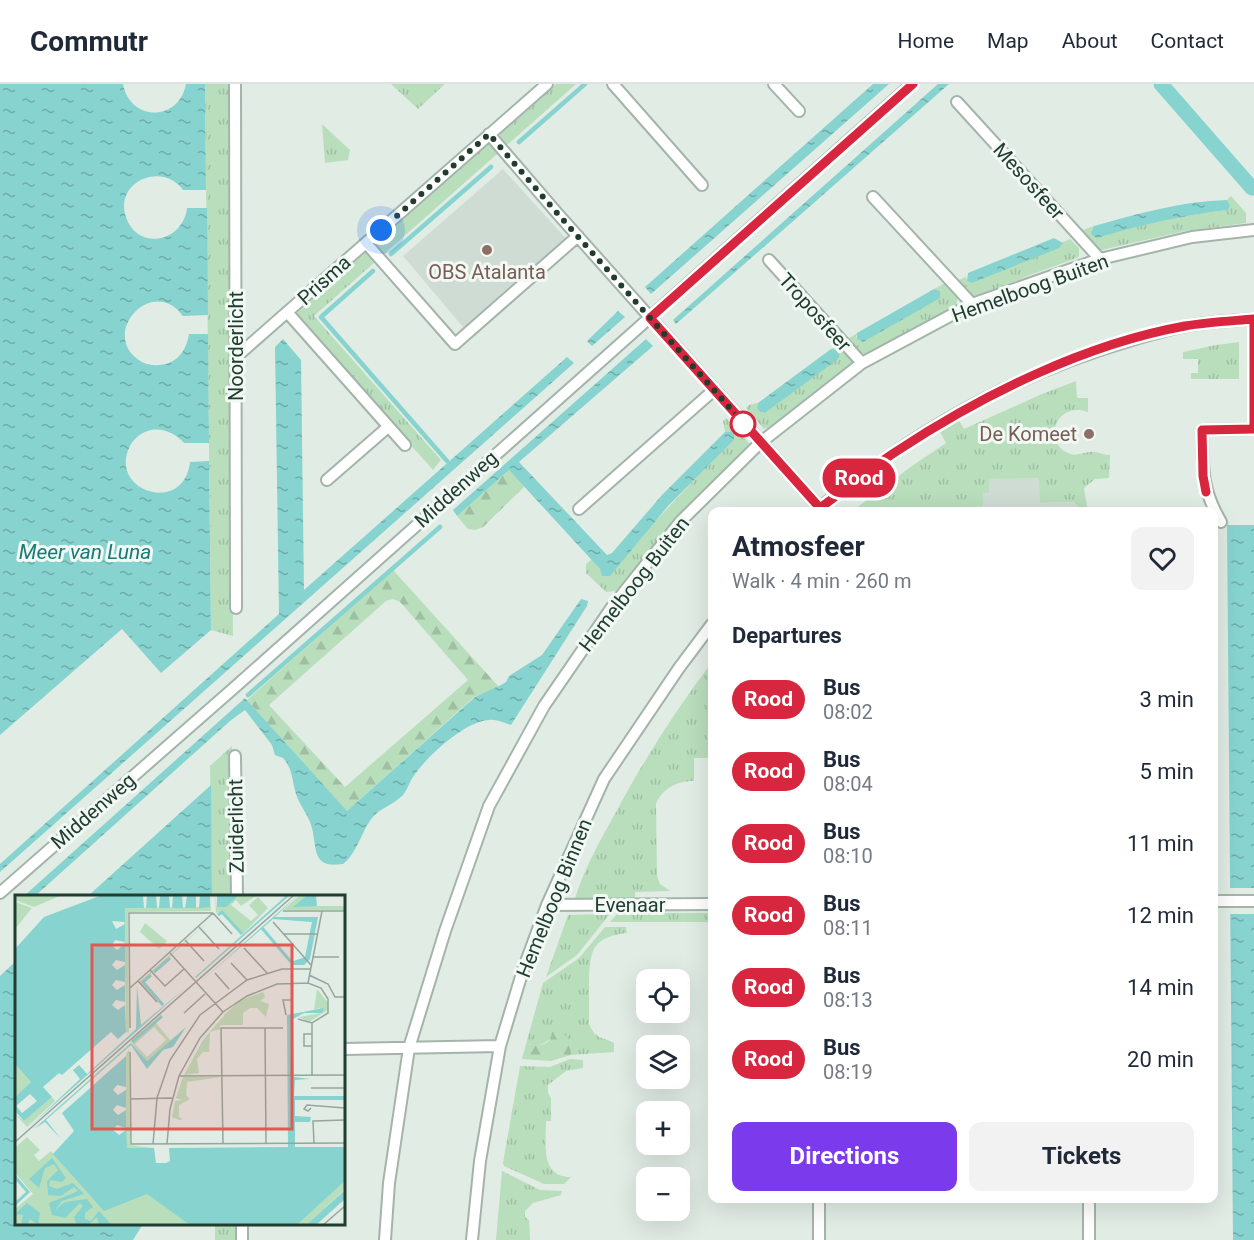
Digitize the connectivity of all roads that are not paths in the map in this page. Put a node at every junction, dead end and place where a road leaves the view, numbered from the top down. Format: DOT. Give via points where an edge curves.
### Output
graph roads {
  1 [pos="235,84"];
  2 [pos="547,84"];
  3 [pos="614,84"];
  4 [pos="774,84"];
  5 [pos="912,84"];
  6 [pos="957,102"];
  7 [pos="798,111"];
  8 [pos="489,134"];
  9 [pos="702,185"];
  10 [pos="873,197"];
  11 [pos="1254,230"];
  12 [pos="578,236"];
  13 [pos="366,243"];
  14 [pos="769,260"];
  15 [pos="1100,260"];
  16 [pos="972,304"];
  17 [pos="287,312"];
  18 [pos="650,318"];
  19 [pos="1254,319"];
  20 [pos="236,357"];
  21 [pos="862,363"];
  22 [pos="714,390"];
  23 [pos="388,427"];
  24 [pos="760,443"];
  25 [pos="405,445"];
  26 [pos="327,480"];
  27 [pos="815,507"];
  28 [pos="822,507"];
  29 [pos="1214,507"];
  30 [pos="579,509"];
  31 [pos="1218,516"];
  32 [pos="1221,522"];
  33 [pos="236,608"];
  34 [pos="708,629"];
  35 [pos="235,756"];
  36 [pos="0,892"];
  37 [pos="237,895"];
  38 [pos="1218,901"];
  39 [pos="1254,901"];
  40 [pos="708,904"];
  41 [pos="547,905"];
  42 [pos="501,1047"];
  43 [pos="409,1048"];
  44 [pos="345,1049"];
  45 [pos="819,1203"];
  46 [pos="1089,1203"];
  47 [pos="385,1240"];
  48 [pos="472,1240"];
  49 [pos="819,1240"];
  50 [pos="1089,1240"];
  1 -- 20 [label="street, Noorderlicht"];
  2 -- 8 [label="street, Prisma"];
  3 -- 9 [label="street"];
  4 -- 7 [label="street"];
  5 -- 18 [label="street, Middenweg"];
  6 -- 15 [label="street, Mesosfeer"];
  8 -- 12 [label="street"];
  8 -- 13 [label="street, Prisma"];
  10 -- 16 [label="street"];
  11 -- 15 [label="street, Hemelboog Buiten" via="1192,237"];
  12 -- 13 [label="street" via="455,344"];
  12 -- 18 [label="street"];
  13 -- 17 [label="street, Prisma"];
  14 -- 21 [label="street, Troposfeer"];
  15 -- 16 [label="street, Hemelboog Buiten"];
  16 -- 21 [label="street, Hemelboog Buiten"];
  17 -- 20 [label="street, Prisma"];
  17 -- 23 [label="street"];
  18 -- 22 [label="street"];
  18 -- 36 [label="street, Middenweg"];
  19 -- 28 [label="street" via="1162,332 1086,353 1035,375 951,417 895,452"];
  19 -- 29 [label="street" via="1254,429 1202,430 1203,476"];
  20 -- 33 [label="street, Noorderlicht"];
  21 -- 24 [label="street, Hemelboog Buiten"];
  22 -- 24 [label="street"];
  22 -- 30 [label="street"];
  23 -- 25 [label="street"];
  23 -- 26 [label="street"];
  24 -- 27 [label="street"];
  24 -- 43 [label="street, Hemelboog Buiten" via="681,522 612,607 544,706 489,806"];
  31 -- 32 [label="street"];
  34 -- 41 [label="street, Hemelboog Binnen" via="604,779"];
  35 -- 37 [label="street, Zuiderlicht"];
  38 -- 39 [label="street"];
  40 -- 41 [label="street, Evenaar"];
  41 -- 42 [label="street, Hemelboog Binnen"];
  42 -- 43 [label="street"];
  42 -- 48 [label="street, Hemelboog Binnen" via="480,1161"];
  43 -- 44 [label="street"];
  43 -- 47 [label="street, Hemelboog Buiten" via="388,1183"];
  45 -- 49 [label="street"];
  46 -- 50 [label="street"];
}
